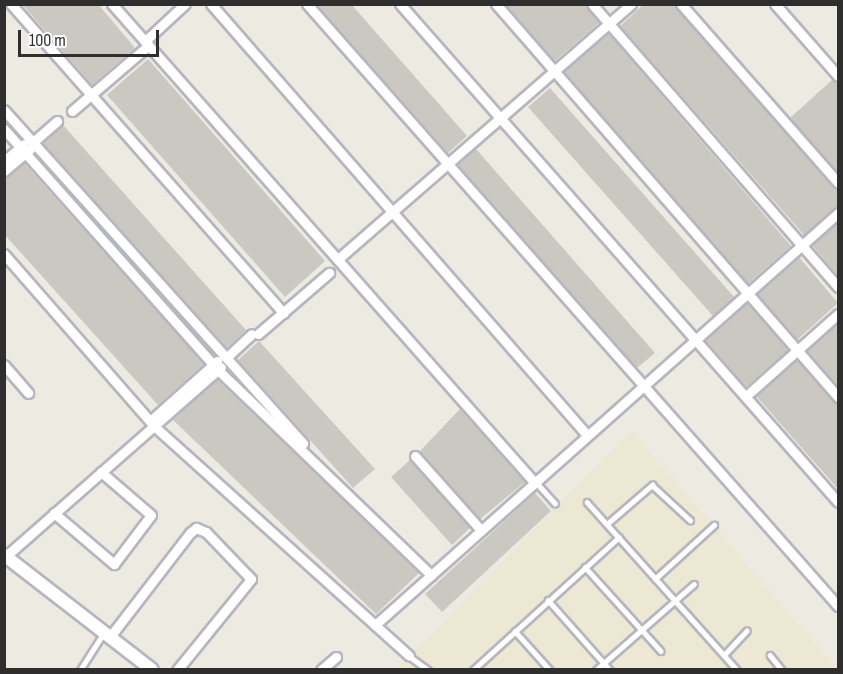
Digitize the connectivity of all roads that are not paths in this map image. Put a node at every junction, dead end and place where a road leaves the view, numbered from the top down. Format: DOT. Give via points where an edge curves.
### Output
graph roads {
  1 [pos="11,4"];
  2 [pos="112,4"];
  3 [pos="185,4"];
  4 [pos="211,4"];
  5 [pos="307,4"];
  6 [pos="400,4"];
  7 [pos="496,4"];
  8 [pos="592,4"];
  9 [pos="631,4"];
  10 [pos="681,4"];
  11 [pos="775,4"];
  12 [pos="609,24"];
  13 [pos="147,43"];
  14 [pos="554,70"];
  15 [pos="838,76"];
  16 [pos="90,95"];
  17 [pos="4,110"];
  18 [pos="72,111"];
  19 [pos="500,118"];
  20 [pos="57,121"];
  21 [pos="4,129"];
  22 [pos="33,142"];
  23 [pos="23,150"];
  24 [pos="4,161"];
  25 [pos="448,164"];
  26 [pos="4,171"];
  27 [pos="838,183"];
  28 [pos="393,212"];
  29 [pos="838,213"];
  30 [pos="802,245"];
  31 [pos="4,254"];
  32 [pos="338,259"];
  33 [pos="330,273"];
  34 [pos="838,287"];
  35 [pos="747,294"];
  36 [pos="283,313"];
  37 [pos="838,314"];
  38 [pos="696,340"];
  39 [pos="797,351"];
  40 [pos="226,358"];
  41 [pos="4,365"];
  42 [pos="216,367"];
  43 [pos="643,385"];
  44 [pos="28,393"];
  45 [pos="746,396"];
  46 [pos="838,397"];
  47 [pos="152,424"];
  48 [pos="587,435"];
  49 [pos="415,456"];
  50 [pos="101,472"];
  51 [pos="535,482"];
  52 [pos="356,500"];
  53 [pos="587,502"];
  54 [pos="838,502"];
  55 [pos="555,503"];
  56 [pos="54,513"];
  57 [pos="690,520"];
  58 [pos="607,524"];
  59 [pos="714,525"];
  60 [pos="481,530"];
  61 [pos="619,537"];
  62 [pos="5,555"];
  63 [pos="585,567"];
  64 [pos="431,575"];
  65 [pos="655,579"];
  66 [pos="694,584"];
  67 [pos="673,599"];
  68 [pos="548,600"];
  69 [pos="838,606"];
  70 [pos="375,625"];
  71 [pos="640,629"];
  72 [pos="515,631"];
  73 [pos="746,632"];
  74 [pos="106,635"];
  75 [pos="661,651"];
  76 [pos="724,655"];
  77 [pos="770,655"];
  78 [pos="409,656"];
  79 [pos="336,657"];
  80 [pos="604,663"];
  81 [pos="80,669"];
  82 [pos="152,669"];
  83 [pos="177,669"];
  84 [pos="321,669"];
  85 [pos="428,669"];
  86 [pos="473,669"];
  87 [pos="550,669"];
  88 [pos="596,669"];
  89 [pos="610,669"];
  90 [pos="737,669"];
  91 [pos="782,669"];
  1 -- 16 [label="street"];
  2 -- 13 [label="street"];
  3 -- 13 [label="street"];
  4 -- 28 [label="street"];
  5 -- 25 [label="street"];
  6 -- 19 [label="street"];
  7 -- 14 [label="street"];
  8 -- 12 [label="street"];
  9 -- 12 [label="street"];
  10 -- 27 [label="street"];
  11 -- 15 [label="street"];
  12 -- 14 [label="street"];
  12 -- 30 [label="street"];
  13 -- 16 [label="street"];
  13 -- 32 [label="street"];
  14 -- 19 [label="street"];
  14 -- 35 [label="street"];
  16 -- 18 [label="street"];
  16 -- 36 [label="street"];
  17 -- 22 [label="street"];
  19 -- 25 [label="street"];
  19 -- 38 [label="street"];
  20 -- 22 [label="street"];
  21 -- 23 [label="street"];
  22 -- 23 [label="street"];
  22 -- 40 [label="street"];
  23 -- 24 [label="street"];
  23 -- 26 [label="street"];
  23 -- 42 [label="street"];
  25 -- 28 [label="street"];
  25 -- 43 [label="street"];
  28 -- 32 [label="street"];
  28 -- 48 [label="street"];
  29 -- 30 [label="street"];
  30 -- 34 [label="street"];
  30 -- 35 [label="street"];
  31 -- 47 [label="street"];
  32 -- 51 [label="street"];
  33 -- 36 [label="street"];
  35 -- 38 [label="street"];
  35 -- 39 [label="street"];
  36 -- 40 [label="street"];
  37 -- 39 [label="street"];
  38 -- 43 [label="street"];
  38 -- 45 [label="street"];
  39 -- 45 [label="street"];
  39 -- 46 [label="street"];
  40 -- 42 [label="street"];
  40 -- 52 [label="street"];
  41 -- 44 [label="street"];
  42 -- 47 [label="street"];
  42 -- 52 [label="street"];
  43 -- 48 [label="street"];
  43 -- 69 [label="street"];
  45 -- 54 [label="street"];
  47 -- 50 [label="street"];
  47 -- 70 [label="street"];
  48 -- 51 [label="street"];
  49 -- 60 [label="street"];
  50 -- 56 [label="street"];
  50 -- 56 [label="street" via="151,515 114,564"];
  51 -- 55 [label="lane"];
  51 -- 60 [label="street"];
  52 -- 64 [label="street"];
  53 -- 58 [label="lane"];
  56 -- 62 [label="street"];
  57 -- 58 [label="lane" via="652,485"];
  58 -- 61 [label="lane"];
  59 -- 65 [label="lane"];
  60 -- 64 [label="street"];
  61 -- 63 [label="lane"];
  61 -- 65 [label="lane"];
  62 -- 74 [label="street"];
  63 -- 68 [label="lane"];
  63 -- 71 [label="lane"];
  64 -- 70 [label="street"];
  65 -- 67 [label="lane"];
  66 -- 67 [label="lane"];
  67 -- 71 [label="lane"];
  67 -- 76 [label="lane"];
  68 -- 72 [label="lane"];
  68 -- 80 [label="lane"];
  70 -- 78 [label="street"];
  71 -- 75 [label="lane"];
  71 -- 80 [label="lane"];
  72 -- 86 [label="lane"];
  72 -- 87 [label="lane"];
  73 -- 76 [label="lane"];
  74 -- 81 [label="lane"];
  74 -- 82 [label="street"];
  74 -- 83 [label="street" via="196,528 251,579"];
  76 -- 90 [label="lane"];
  77 -- 91 [label="lane"];
  78 -- 85 [label="lane"];
  79 -- 84 [label="street"];
  80 -- 88 [label="lane"];
  80 -- 89 [label="lane"];
}
